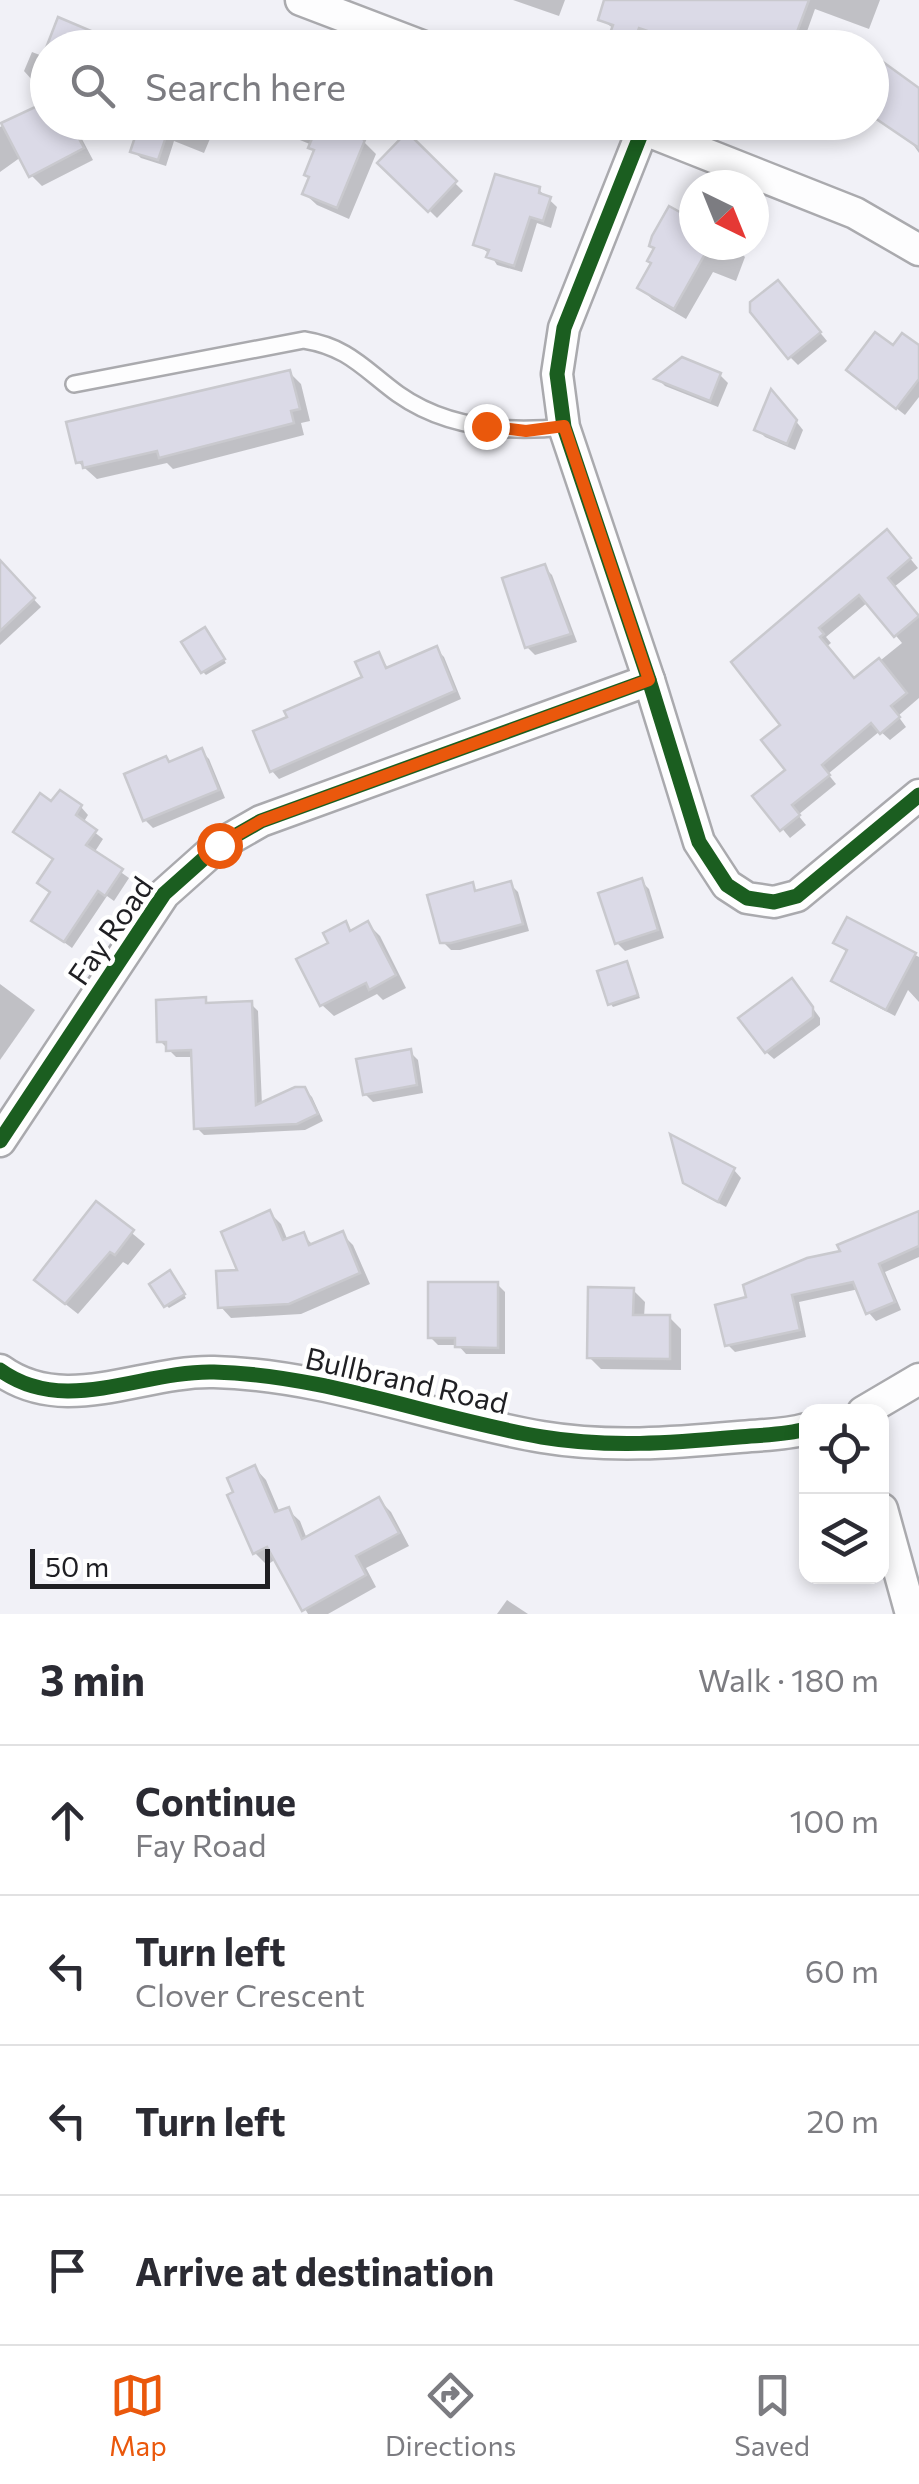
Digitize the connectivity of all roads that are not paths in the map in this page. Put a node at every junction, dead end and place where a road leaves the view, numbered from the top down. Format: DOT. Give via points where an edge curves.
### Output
graph roads {
  1 [pos="301,0"];
  2 [pos="380,30"];
  3 [pos="629,140"];
  4 [pos="670,140"];
  5 [pos="919,250"];
  6 [pos="74,384"];
  7 [pos="564,426"];
  8 [pos="649,680"];
  9 [pos="919,795"];
  10 [pos="0,1142"];
  11 [pos="0,1370"];
  12 [pos="919,1379"];
  13 [pos="877,1404"];
  14 [pos="799,1430"];
  15 [pos="889,1535"];
  16 [pos="911,1614"];
  1 -- 2 [label="street"];
  3 -- 7 [label="street" via="564,328 557,374"];
  4 -- 5 [label="street" via="855,213"];
  6 -- 7 [label="lane" via="304,340 350,355 433,414 526,431"];
  7 -- 8 [label="street"];
  8 -- 9 [label="street" via="699,842 727,885 747,898 774,902 796,896"];
  8 -- 10 [label="street, Fay Road" via="261,821 219,845 164,894"];
  11 -- 14 [label="street, Bullbrand Road" via="48,1390 88,1392 183,1371 312,1383 540,1437 617,1446"];
  12 -- 13 [label="street"];
  15 -- 16 [label="street"];
}
